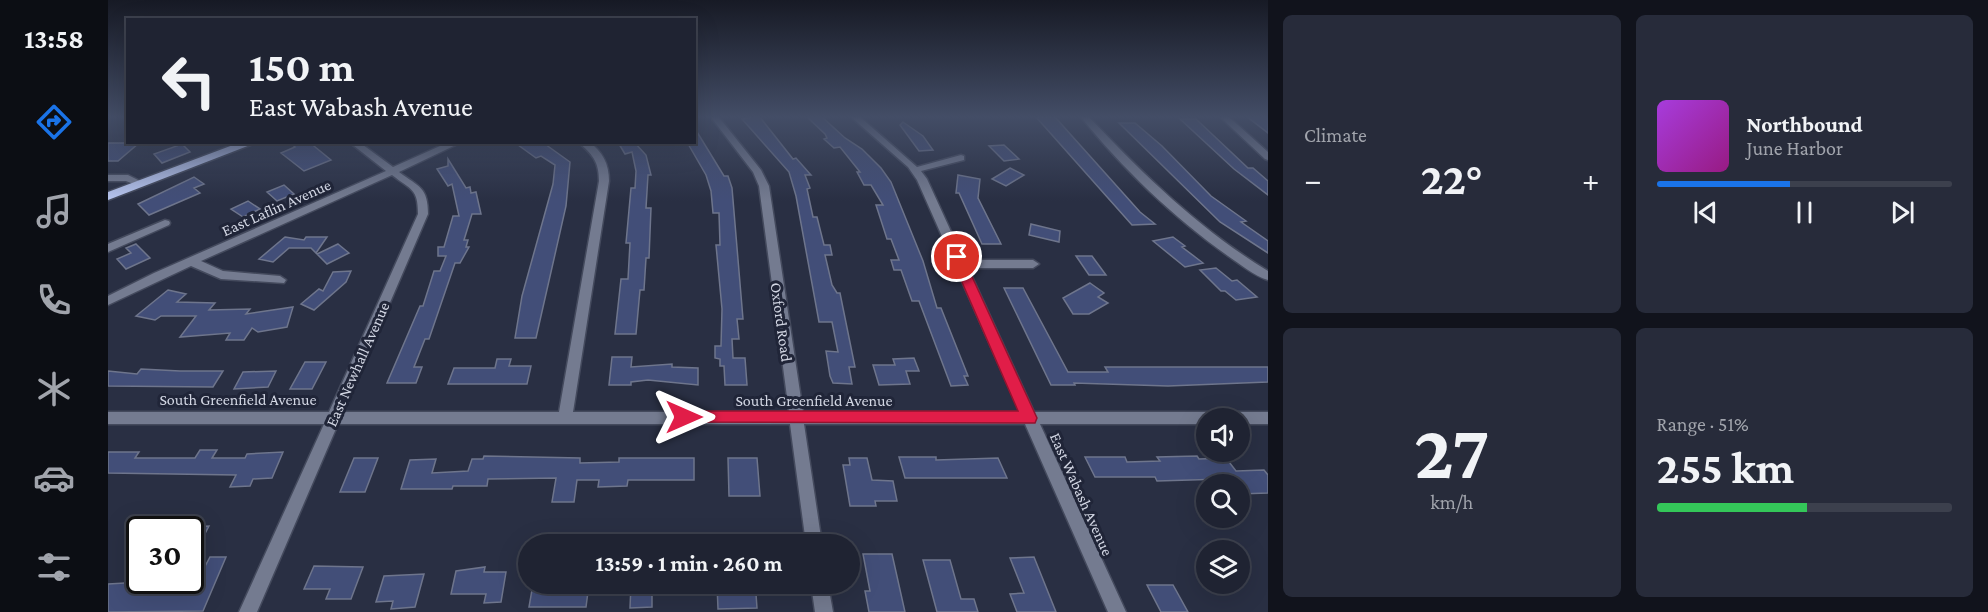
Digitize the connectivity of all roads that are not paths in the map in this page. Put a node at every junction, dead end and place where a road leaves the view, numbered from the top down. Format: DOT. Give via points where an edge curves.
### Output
graph roads {
  1 [pos="246,145"];
  2 [pos="357,145"];
  3 [pos="452,145"];
  4 [pos="585,145"];
  5 [pos="736,145"];
  6 [pos="886,145"];
  7 [pos="1111,145"];
  8 [pos="1255,145"];
  9 [pos="1268,157"];
  10 [pos="961,158"];
  11 [pos="915,170"];
  12 [pos="393,171"];
  13 [pos="108,178"];
  14 [pos="141,184"];
  15 [pos="108,196"];
  16 [pos="165,224"];
  17 [pos="108,248"];
  18 [pos="191,261"];
  19 [pos="960,264"];
  20 [pos="1033,264"];
  21 [pos="1268,276"];
  22 [pos="280,280"];
  23 [pos="108,301"];
  24 [pos="334,417"];
  25 [pos="565,417"];
  26 [pos="108,418"];
  27 [pos="796,418"];
  28 [pos="1029,418"];
  29 [pos="1268,418"];
  30 [pos="813,534"];
  31 [pos="821,594"];
  32 [pos="248,612"];
  33 [pos="824,612"];
  34 [pos="1116,612"];
  1 -- 14 [label="main road"];
  2 -- 12 [label="street, East Newhall Avenue"];
  3 -- 12 [label="street, East Laflin Avenue"];
  4 -- 25 [label="street" via="600,158 604,181"];
  5 -- 27 [label="street, Oxford Road" via="764,186"];
  6 -- 11 [label="street, East Wabash Avenue"];
  7 -- 21 [label="street" via="1176,212"];
  8 -- 9 [label="street"];
  10 -- 11 [label="street"];
  11 -- 19 [label="street, East Wabash Avenue"];
  12 -- 18 [label="street, East Laflin Avenue"];
  12 -- 24 [label="street, East Newhall Avenue" via="419,191 423,214"];
  13 -- 14 [label="street" via="128,178"];
  14 -- 15 [label="main road"];
  16 -- 17 [label="street"];
  18 -- 22 [label="street" via="221,275"];
  18 -- 23 [label="street, East Laflin Avenue"];
  19 -- 20 [label="street"];
  19 -- 28 [label="street, East Wabash Avenue"];
  24 -- 25 [label="street, South Greenfield Avenue"];
  24 -- 26 [label="street, South Greenfield Avenue"];
  24 -- 32 [label="street, East Newhall Avenue"];
  25 -- 27 [label="street, South Greenfield Avenue"];
  27 -- 28 [label="street, South Greenfield Avenue"];
  27 -- 30 [label="street, Oxford Road"];
  28 -- 29 [label="street, South Greenfield Avenue"];
  28 -- 34 [label="street, East Wabash Avenue"];
  31 -- 33 [label="street"];
}
